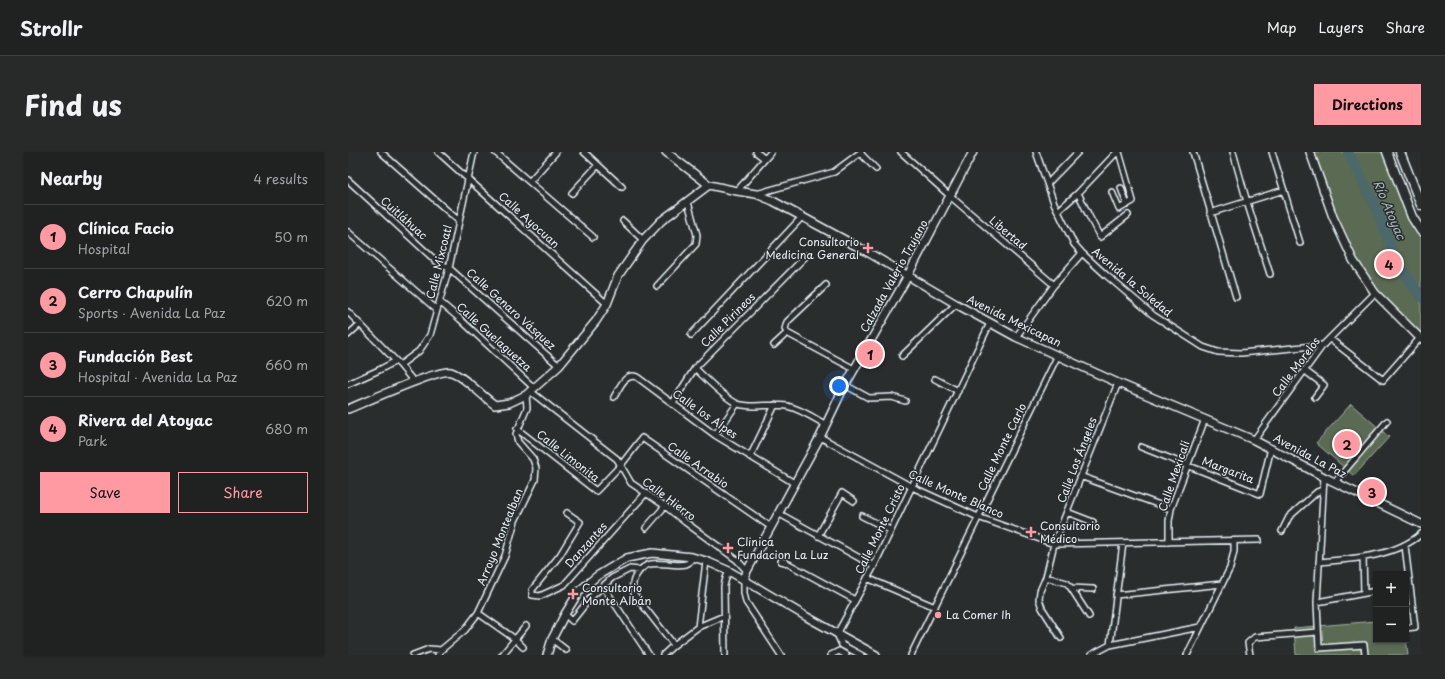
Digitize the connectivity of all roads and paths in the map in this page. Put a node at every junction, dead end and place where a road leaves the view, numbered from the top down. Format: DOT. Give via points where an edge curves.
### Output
graph roads {
  1 [pos="381,152"];
  2 [pos="438,152"];
  3 [pos="473,152"];
  4 [pos="495,152"];
  5 [pos="556,152"];
  6 [pos="584,152"];
  7 [pos="666,152"];
  8 [pos="756,152"];
  9 [pos="771,152"];
  10 [pos="901,152"];
  11 [pos="974,152"];
  12 [pos="1036,152"];
  13 [pos="1078,152"];
  14 [pos="1118,152"];
  15 [pos="1193,152"];
  16 [pos="1233,152"];
  17 [pos="1272,152"];
  18 [pos="1310,152"];
  19 [pos="1387,152"];
  20 [pos="1400,152"];
  21 [pos="860,153"];
  22 [pos="765,159"];
  23 [pos="598,165"];
  24 [pos="876,169"];
  25 [pos="468,178"];
  26 [pos="348,180"];
  27 [pos="530,181"];
  28 [pos="1048,183"];
  29 [pos="709,185"];
  30 [pos="622,187"];
  31 [pos="1121,188"];
  32 [pos="1284,190"];
  33 [pos="737,191"];
  34 [pos="1112,192"];
  35 [pos="572,193"];
  36 [pos="1078,193"];
  37 [pos="756,194"];
  38 [pos="950,196"];
  39 [pos="688,202"];
  40 [pos="1247,202"];
  41 [pos="1127,205"];
  42 [pos="1421,205"];
  43 [pos="1058,211"];
  44 [pos="1210,213"];
  45 [pos="1128,215"];
  46 [pos="802,217"];
  47 [pos="459,220"];
  48 [pos="623,221"];
  49 [pos="1421,231"];
  50 [pos="348,232"];
  51 [pos="593,237"];
  52 [pos="643,240"];
  53 [pos="1300,243"];
  54 [pos="1082,253"];
  55 [pos="806,256"];
  56 [pos="449,268"];
  57 [pos="1270,274"];
  58 [pos="907,276"];
  59 [pos="826,285"];
  60 [pos="1054,285"];
  61 [pos="657,286"];
  62 [pos="1375,293"];
  63 [pos="1236,297"];
  64 [pos="440,302"];
  65 [pos="607,304"];
  66 [pos="956,304"];
  67 [pos="437,310"];
  68 [pos="348,312"];
  69 [pos="990,323"];
  70 [pos="360,324"];
  71 [pos="786,333"];
  72 [pos="348,335"];
  73 [pos="690,335"];
  74 [pos="1016,337"];
  75 [pos="1420,338"];
  76 [pos="1330,339"];
  77 [pos="774,345"];
  78 [pos="1323,345"];
  79 [pos="1058,355"];
  80 [pos="902,356"];
  81 [pos="396,360"];
  82 [pos="400,365"];
  83 [pos="559,366"];
  84 [pos="695,368"];
  85 [pos="854,369"];
  86 [pos="1304,370"];
  87 [pos="935,379"];
  88 [pos="414,382"];
  89 [pos="1118,383"];
  90 [pos="348,384"];
  91 [pos="846,385"];
  92 [pos="530,391"];
  93 [pos="958,391"];
  94 [pos="614,397"];
  95 [pos="1316,397"];
  96 [pos="905,401"];
  97 [pos="672,404"];
  98 [pos="737,404"];
  99 [pos="775,405"];
  100 [pos="348,410"];
  101 [pos="1206,419"];
  102 [pos="1387,421"];
  103 [pos="826,425"];
  104 [pos="517,429"];
  105 [pos="715,435"];
  106 [pos="820,436"];
  107 [pos="1254,440"];
  108 [pos="1141,447"];
  109 [pos="1272,448"];
  110 [pos="750,456"];
  111 [pos="621,464"];
  112 [pos="1188,465"];
  113 [pos="1080,476"];
  114 [pos="1324,477"];
  115 [pos="1336,482"];
  116 [pos="794,483"];
  117 [pos="912,487"];
  118 [pos="1322,490"];
  119 [pos="646,493"];
  120 [pos="854,501"];
  121 [pos="665,506"];
  122 [pos="1171,509"];
  123 [pos="1067,512"];
  124 [pos="567,513"];
  125 [pos="778,514"];
  126 [pos="862,516"];
  127 [pos="978,517"];
  128 [pos="1093,522"];
  129 [pos="1421,524"];
  130 [pos="771,527"];
  131 [pos="646,528"];
  132 [pos="890,530"];
  133 [pos="1282,531"];
  134 [pos="1421,534"];
  135 [pos="818,536"];
  136 [pos="1260,540"];
  137 [pos="1169,542"];
  138 [pos="1234,542"];
  139 [pos="1123,543"];
  140 [pos="1054,544"];
  141 [pos="1405,546"];
  142 [pos="1363,557"];
  143 [pos="692,558"];
  144 [pos="706,561"];
  145 [pos="783,562"];
  146 [pos="1319,562"];
  147 [pos="874,566"];
  148 [pos="640,570"];
  149 [pos="729,571"];
  150 [pos="747,571"];
  151 [pos="1407,571"];
  152 [pos="1046,577"];
  153 [pos="867,578"];
  154 [pos="744,580"];
  155 [pos="1222,584"];
  156 [pos="603,586"];
  157 [pos="1071,588"];
  158 [pos="1093,589"];
  159 [pos="1373,592"];
  160 [pos="1409,592"];
  161 [pos="1364,593"];
  162 [pos="1116,595"];
  163 [pos="855,600"];
  164 [pos="1317,602"];
  165 [pos="935,607"];
  166 [pos="478,613"];
  167 [pos="565,614"];
  168 [pos="724,616"];
  169 [pos="1089,616"];
  170 [pos="526,626"];
  171 [pos="698,627"];
  172 [pos="1200,627"];
  173 [pos="1409,628"];
  174 [pos="1318,632"];
  175 [pos="837,634"];
  176 [pos="1061,638"];
  177 [pos="515,639"];
  178 [pos="552,639"];
  179 [pos="674,645"];
  180 [pos="1110,645"];
  181 [pos="523,647"];
  182 [pos="566,650"];
  183 [pos="440,653"];
  184 [pos="414,655"];
  185 [pos="502,655"];
  186 [pos="547,655"];
  187 [pos="649,655"];
  188 [pos="663,655"];
  189 [pos="725,655"];
  190 [pos="781,655"];
  191 [pos="831,655"];
  192 [pos="846,655"];
  193 [pos="861,655"];
  194 [pos="876,655"];
  195 [pos="911,655"];
  196 [pos="1091,655"];
  197 [pos="1187,655"];
  198 [pos="1250,655"];
  199 [pos="1365,655"];
  1 -- 47 [label="street"];
  2 -- 25 [label="street, Calle Ayocuan"];
  3 -- 25 [label="street, Calle Mixcoatl"];
  4 -- 27 [label="street"];
  5 -- 27 [label="street"];
  6 -- 23 [label="street"];
  7 -- 29 [label="street"];
  8 -- 22 [label="street"];
  9 -- 22 [label="street"];
  10 -- 38 [label="street, Libertad"];
  11 -- 38 [label="street, Calzada Valerio Trujano"];
  12 -- 28 [label="street, Avenida la Soledad"];
  13 -- 28 [label="street"];
  14 -- 36 [label="street"];
  14 -- 41 [label="street" via="1133,197 1133,201"];
  15 -- 44 [label="street"];
  16 -- 40 [label="street"];
  17 -- 32 [label="street"];
  18 -- 62 [label="street" via="1340,235"];
  19 -- 49 [label="main road" via="1412,216"];
  20 -- 42 [label="main road"];
  21 -- 24 [label="street"];
  21 -- 37 [label="street" via="834,172"];
  22 -- 33 [label="street"];
  23 -- 30 [label="street"];
  23 -- 35 [label="street"];
  25 -- 47 [label="street, Calle Mixcoatl"];
  25 -- 65 [label="street, Calle Ayocuan"];
  26 -- 56 [label="street, Cuitláhuac" via="436,261"];
  27 -- 51 [label="street"];
  28 -- 43 [label="street, Avenida la Soledad"];
  29 -- 33 [label="street"];
  29 -- 39 [label="street"];
  31 -- 41 [label="street"];
  32 -- 40 [label="street"];
  32 -- 53 [label="street"];
  33 -- 37 [label="street"];
  34 -- 41 [label="street" via="1119,209"];
  36 -- 43 [label="street"];
  36 -- 45 [label="street" via="1100,237"];
  37 -- 46 [label="street, Avenida Mexicapan"];
  38 -- 58 [label="street, Calzada Valerio Trujano"];
  38 -- 60 [label="street, Libertad"];
  39 -- 52 [label="street" via="661,221"];
  39 -- 61 [label="street" via="697,235 696,244"];
  40 -- 44 [label="street"];
  40 -- 57 [label="street"];
  43 -- 54 [label="street, Avenida la Soledad" via="1074,244"];
  44 -- 63 [label="street"];
  46 -- 58 [label="street, Avenida Mexicapan"];
  46 -- 73 [label="street"];
  47 -- 56 [label="street, Calle Mixcoatl"];
  48 -- 52 [label="street"];
  50 -- 67 [label="street"];
  52 -- 65 [label="street" via="618,276"];
  54 -- 60 [label="street"];
  54 -- 78 [label="street, Avenida la Soledad" via="1153,315 1203,347 1218,352 1241,353"];
  55 -- 84 [label="street, Calle Pirineos"];
  56 -- 64 [label="street, Calle Mixcoatl"];
  56 -- 83 [label="street, Calle Genaro Vásquez"];
  58 -- 66 [label="street, Avenida Mexicapan"];
  58 -- 85 [label="street, Calzada Valerio Trujano"];
  59 -- 71 [label="street" via="787,322"];
  60 -- 74 [label="street"];
  62 -- 75 [label="street"];
  62 -- 76 [label="street, Calle Morelos"];
  64 -- 67 [label="street, Calle Mixcoatl"];
  64 -- 92 [label="street, Calle Guelaguetza"];
  65 -- 83 [label="street"];
  66 -- 69 [label="street, Avenida Mexicapan"];
  66 -- 80 [label="street"];
  67 -- 82 [label="street, Calle Mixcoatl" via="430,334 419,351"];
  68 -- 70 [label="street"];
  69 -- 74 [label="street, Avenida Mexicapan"];
  69 -- 93 [label="street, Calle Monte Cristo"];
  70 -- 72 [label="street"];
  70 -- 81 [label="street"];
  71 -- 77 [label="street"];
  71 -- 85 [label="street"];
  74 -- 79 [label="street, Avenida Mexicapan"];
  75 -- 76 [label="street" via="1383,380"];
  76 -- 78 [label="street, Calle Morelos"];
  78 -- 86 [label="street, Calle Morelos"];
  79 -- 89 [label="street, Avenida Mexicapan"];
  79 -- 127 [label="street, Calle Monte Carlo"];
  81 -- 82 [label="street"];
  81 -- 90 [label="street"];
  82 -- 88 [label="street"];
  83 -- 92 [label="street"];
  84 -- 97 [label="street, Calle Pirineos"];
  84 -- 98 [label="street"];
  85 -- 91 [label="street, Calzada Valerio Trujano"];
  86 -- 95 [label="street" via="1324,385"];
  86 -- 107 [label="street, Calle Morelos"];
  87 -- 93 [label="street"];
  88 -- 92 [label="street" via="451,371 495,405 509,403"];
  88 -- 100 [label="street"];
  89 -- 101 [label="street, Avenida Mexicapan"];
  89 -- 113 [label="street, Calle Los Ángeles"];
  91 -- 96 [label="street" via="869,398 892,397"];
  91 -- 103 [label="street, Calzada Valerio Trujano"];
  92 -- 104 [label="street" via="527,408"];
  92 -- 111 [label="street, Calle Hierro"];
  93 -- 117 [label="street, Calle Monte Cristo"];
  94 -- 97 [label="street, Calle los Alpes" via="625,379 632,375"];
  97 -- 105 [label="street, Calle los Alpes"];
  98 -- 99 [label="street"];
  98 -- 105 [label="street"];
  99 -- 103 [label="street" via="787,406 806,413"];
  99 -- 110 [label="street"];
  101 -- 107 [label="street, Avenida Mexicapan"];
  101 -- 112 [label="street, Calle Mexicali"];
  102 -- 115 [label="street"];
  103 -- 106 [label="street, Calzada Valerio Trujano"];
  104 -- 111 [label="street, Calle Limonita" via="596,491"];
  104 -- 166 [label="street, Arroyo Montealban" via="518,442 533,459 536,468 535,480 515,521 505,556"];
  105 -- 110 [label="street, Calle los Alpes"];
  106 -- 116 [label="street, Calzada Valerio Trujano"];
  106 -- 117 [label="street, Calle Monte Blanco"];
  107 -- 109 [label="street, Avenida La Paz"];
  108 -- 112 [label="street, Margarita"];
  109 -- 112 [label="street, Margarita" via="1260,494"];
  109 -- 114 [label="street, Avenida La Paz"];
  110 -- 116 [label="street, Calle los Alpes"];
  111 -- 119 [label="street, Calle Hierro" via="631,483"];
  111 -- 130 [label="street, Calle Arrabio" via="642,438"];
  112 -- 122 [label="street, Calle Mexicali"];
  113 -- 122 [label="street"];
  113 -- 123 [label="street, Calle Los Ángeles"];
  114 -- 115 [label="street, Avenida La Paz"];
  114 -- 118 [label="street"];
  115 -- 129 [label="street, Avenida La Paz"];
  116 -- 125 [label="street, Calzada Valerio Trujano"];
  117 -- 127 [label="street, Calle Monte Blanco"];
  117 -- 132 [label="street, Calle Monte Cristo"];
  118 -- 133 [label="street" via="1289,517"];
  118 -- 146 [label="street"];
  119 -- 121 [label="street, Calle Hierro"];
  119 -- 124 [label="street, Danzantes" via="564,585 540,596 532,595 532,590 560,555 580,522"];
  120 -- 135 [label="street" via="842,493"];
  121 -- 131 [label="street"];
  121 -- 150 [label="street, Calle Hierro" via="737,560"];
  122 -- 137 [label="street, Calle Mexicali"];
  123 -- 128 [label="street"];
  123 -- 140 [label="street, Calle Los Ángeles"];
  125 -- 130 [label="street, Calzada Valerio Trujano"];
  125 -- 135 [label="street"];
  126 -- 132 [label="street"];
  127 -- 140 [label="street, Calle Monte Blanco"];
  127 -- 165 [label="street, Calle Monte Carlo"];
  130 -- 150 [label="street, Calzada Valerio Trujano"];
  132 -- 147 [label="street, Calle Monte Cristo"];
  134 -- 141 [label="street"];
  135 -- 147 [label="street"];
  136 -- 138 [label="street, Calle Monte Blanco"];
  137 -- 138 [label="street, Calle Monte Blanco"];
  137 -- 139 [label="street, Calle Monte Blanco"];
  138 -- 155 [label="street" via="1231,562"];
  139 -- 140 [label="street, Calle Monte Blanco"];
  139 -- 162 [label="street"];
  140 -- 152 [label="street, Calle Los Ángeles"];
  141 -- 142 [label="street"];
  141 -- 151 [label="street"];
  142 -- 146 [label="street"];
  142 -- 161 [label="street"];
  143 -- 144 [label="street"];
  143 -- 148 [label="street" via="686,564 652,564"];
  143 -- 167 [label="street" via="652,553 627,558 597,576 580,590"];
  144 -- 149 [label="street"];
  144 -- 171 [label="street"];
  145 -- 163 [label="street"];
  146 -- 164 [label="street"];
  147 -- 153 [label="street, Calle Monte Cristo"];
  148 -- 156 [label="street" via="630,569"];
  148 -- 179 [label="street" via="632,586 634,594"];
  149 -- 154 [label="street"];
  149 -- 168 [label="street" via="724,586"];
  150 -- 154 [label="street, Calzada Valerio Trujano"];
  152 -- 157 [label="street" via="1067,583"];
  152 -- 176 [label="street, Calle Los Ángeles" via="1039,599"];
  153 -- 163 [label="street, Calle Monte Cristo"];
  153 -- 165 [label="street"];
  154 -- 175 [label="street"];
  154 -- 190 [label="street" via="746,602"];
  155 -- 162 [label="street"];
  155 -- 172 [label="street"];
  156 -- 167 [label="street" via="572,621"];
  156 -- 187 [label="street"];
  157 -- 158 [label="street"];
  157 -- 169 [label="street"];
  159 -- 161 [label="street"];
  160 -- 173 [label="street" via="1415,627"];
  161 -- 164 [label="street"];
  162 -- 180 [label="street"];
  163 -- 175 [label="street, Calle Monte Cristo"];
  164 -- 174 [label="street"];
  165 -- 195 [label="street, Calle Monte Carlo"];
  166 -- 177 [label="street"];
  166 -- 183 [label="street, Arroyo Montealban" via="465,630"];
  167 -- 178 [label="street"];
  168 -- 171 [label="street"];
  168 -- 189 [label="street"];
  170 -- 177 [label="street"];
  171 -- 179 [label="street"];
  172 -- 180 [label="street"];
  172 -- 197 [label="street"];
  174 -- 198 [label="street" via="1255,637 1248,643"];
  174 -- 199 [label="street" via="1319,648 1364,644"];
  175 -- 193 [label="street" via="842,645"];
  175 -- 194 [label="street"];
  177 -- 181 [label="street"];
  177 -- 185 [label="street"];
  178 -- 182 [label="street"];
  178 -- 186 [label="street"];
  179 -- 188 [label="street"];
  180 -- 196 [label="street"];
  183 -- 184 [label="street" via="429,649"];
  191 -- 192 [label="street" via="839,651"];
}
